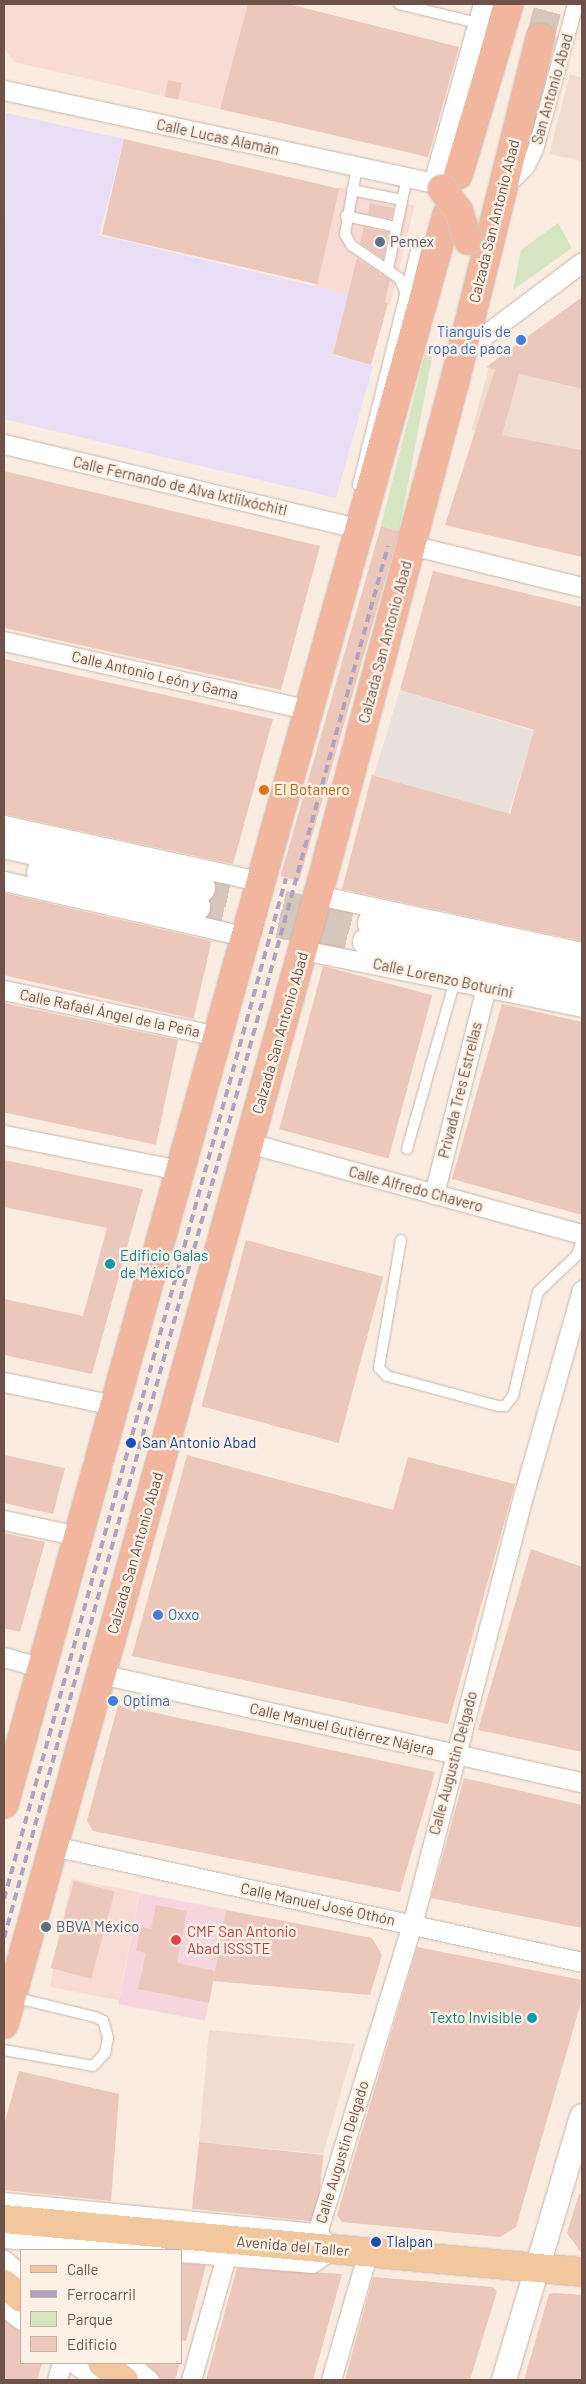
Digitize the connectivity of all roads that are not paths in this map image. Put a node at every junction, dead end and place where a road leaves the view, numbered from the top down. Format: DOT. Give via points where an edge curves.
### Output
graph roads {
  1 [pos="400,4"];
  2 [pos="483,4"];
  3 [pos="509,4"];
  4 [pos="575,4"];
  5 [pos="478,23"];
  6 [pos="540,38"];
  7 [pos="4,90"];
  8 [pos="357,167"];
  9 [pos="437,188"];
  10 [pos="352,190"];
  11 [pos="501,193"];
  12 [pos="402,200"];
  13 [pos="346,216"];
  14 [pos="396,227"];
  15 [pos="418,243"];
  16 [pos="582,262"];
  17 [pos="388,268"];
  18 [pos="405,291"];
  19 [pos="461,353"];
  20 [pos="454,384"];
  21 [pos="4,444"];
  22 [pos="357,528"];
  23 [pos="411,545"];
  24 [pos="582,587"];
  25 [pos="4,641"];
  26 [pos="306,709"];
  27 [pos="4,825"];
  28 [pos="4,844"];
  29 [pos="4,863"];
  30 [pos="4,881"];
  31 [pos="259,881"];
  32 [pos="318,895"];
  33 [pos="244,936"];
  34 [pos="303,950"];
  35 [pos="582,952"];
  36 [pos="582,966"];
  37 [pos="455,980"];
  38 [pos="486,987"];
  39 [pos="582,988"];
  40 [pos="4,990"];
  41 [pos="582,1007"];
  42 [pos="216,1036"];
  43 [pos="4,1135"];
  44 [pos="249,1144"];
  45 [pos="407,1149"];
  46 [pos="179,1170"];
  47 [pos="434,1194"];
  48 [pos="582,1234"];
  49 [pos="401,1240"];
  50 [pos="582,1240"];
  51 [pos="582,1290"];
  52 [pos="4,1382"];
  53 [pos="114,1405"];
  54 [pos="4,1520"];
  55 [pos="78,1536"];
  56 [pos="4,1657"];
  57 [pos="42,1668"];
  58 [pos="101,1674"];
  59 [pos="456,1754"];
  60 [pos="582,1782"];
  61 [pos="4,1804"];
  62 [pos="53,1846"];
  63 [pos="412,1925"];
  64 [pos="582,1962"];
  65 [pos="11,1996"];
  66 [pos="4,2024"];
  67 [pos="4,2050"];
  68 [pos="582,2117"];
  69 [pos="4,2202"];
  70 [pos="4,2219"];
  71 [pos="4,2238"];
  72 [pos="324,2241"];
  73 [pos="143,2249"];
  74 [pos="182,2252"];
  75 [pos="368,2252"];
  76 [pos="226,2256"];
  77 [pos="4,2260"];
  78 [pos="538,2268"];
  79 [pos="582,2272"];
  80 [pos="20,2274"];
  81 [pos="4,2284"];
  82 [pos="20,2297"];
  83 [pos="4,2306"];
  84 [pos="20,2319"];
  85 [pos="62,2364"];
  86 [pos="75,2364"];
  87 [pos="103,2364"];
  88 [pos="129,2364"];
  89 [pos="57,2380"];
  90 [pos="96,2380"];
  91 [pos="124,2380"];
  92 [pos="149,2380"];
  93 [pos="191,2380"];
  94 [pos="331,2380"];
  95 [pos="504,2380"];
  1 -- 5 [label="lane"];
  2 -- 5 [label="street"];
  3 -- 9 [label="highway"];
  4 -- 11 [label="street, San Antonio Abad" via="535,150 526,168"];
  5 -- 9 [label="street"];
  6 -- 11 [label="highway, Calzada San Antonio Abad"];
  7 -- 8 [label="street, Calle Lucas Alamán"];
  8 -- 9 [label="street, Calle Lucas Alamán"];
  8 -- 10 [label="lane"];
  9 -- 12 [label="lane"];
  9 -- 20 [label="highway, bridge" via="459,211 468,241 446,338 445,353"];
  9 -- 22 [label="highway"];
  10 -- 12 [label="lane"];
  10 -- 13 [label="lane"];
  11 -- 19 [label="highway, Calzada San Antonio Abad"];
  12 -- 14 [label="lane"];
  13 -- 14 [label="lane"];
  13 -- 17 [label="lane" via="345,234 351,245"];
  14 -- 17 [label="lane"];
  15 -- 18 [label="lane"];
  16 -- 19 [label="street"];
  17 -- 18 [label="lane" via="400,278"];
  18 -- 22 [label="lane" via="355,497"];
  19 -- 20 [label="highway, Calzada San Antonio Abad"];
  20 -- 23 [label="highway, Calzada San Antonio Abad"];
  21 -- 22 [label="street, Calle Fernando de Alva Ixtlilxóchitl"];
  22 -- 26 [label="highway"];
  23 -- 24 [label="street"];
  23 -- 32 [label="highway, Calzada San Antonio Abad"];
  25 -- 26 [label="street, Calle Antonio León y Gama"];
  26 -- 31 [label="highway"];
  27 -- 31 [label="street"];
  28 -- 29 [label="main road" via="198,897"];
  30 -- 33 [label="street"];
  31 -- 33 [label="highway"];
  32 -- 34 [label="highway, Calzada San Antonio Abad"];
  32 -- 35 [label="street"];
  33 -- 42 [label="highway"];
  34 -- 37 [label="street, Calle Lorenzo Boturini"];
  34 -- 44 [label="highway, Calzada San Antonio Abad"];
  36 -- 39 [label="main road, Calle Lorenzo Boturini" via="369,933"];
  37 -- 38 [label="street, Calle Lorenzo Boturini"];
  37 -- 45 [label="lane"];
  38 -- 41 [label="street, Calle Lorenzo Boturini"];
  38 -- 47 [label="street, Privada Tres Estrellas"];
  40 -- 42 [label="street, Calle Rafaél Ángel de la Peña"];
  42 -- 46 [label="highway"];
  43 -- 46 [label="street"];
  44 -- 47 [label="street, Calle Alfredo Chavero"];
  44 -- 58 [label="highway, Calzada San Antonio Abad"];
  46 -- 53 [label="highway"];
  47 -- 48 [label="street, Calle Alfredo Chavero"];
  49 -- 50 [label="lane" via="379,1368 387,1376 498,1406 505,1406 513,1396 538,1292 576,1255"];
  51 -- 59 [label="street, Calle Augustin Delgado" via="524,1493"];
  52 -- 53 [label="street"];
  53 -- 55 [label="highway"];
  54 -- 55 [label="street"];
  55 -- 57 [label="highway"];
  56 -- 57 [label="street"];
  57 -- 61 [label="highway"];
  58 -- 59 [label="street, Calle Manuel Gutiérrez Nájera"];
  58 -- 62 [label="highway, Calzada San Antonio Abad"];
  59 -- 60 [label="street, Calle Manuel Gutiérrez Nájera"];
  59 -- 63 [label="street, Calle Augustin Delgado"];
  62 -- 63 [label="street, Calle Manuel José Othón"];
  62 -- 65 [label="highway, Calzada San Antonio Abad"];
  63 -- 64 [label="street, Calle Manuel José Othón"];
  63 -- 72 [label="street, Calle Augustin Delgado"];
  65 -- 66 [label="highway, Calzada San Antonio Abad"];
  65 -- 67 [label="lane" via="95,2017 108,2028 108,2038 105,2053 93,2066"];
  68 -- 78 [label="street"];
  69 -- 72 [label="street"];
  70 -- 72 [label="main road, Avenida del Taller"];
  71 -- 73 [label="street"];
  72 -- 75 [label="main road, Avenida del Taller"];
  72 -- 76 [label="street" via="312,2263"];
  74 -- 76 [label="street"];
  75 -- 78 [label="main road, Avenida del Taller"];
  75 -- 94 [label="street"];
  76 -- 93 [label="street"];
  77 -- 80 [label="street"];
  78 -- 79 [label="main road, Avenida del Taller"];
  78 -- 95 [label="street"];
  81 -- 82 [label="main road"];
  83 -- 84 [label="street"];
  85 -- 89 [label="street"];
  86 -- 90 [label="street"];
  87 -- 91 [label="main road"];
  88 -- 92 [label="street"];
}
